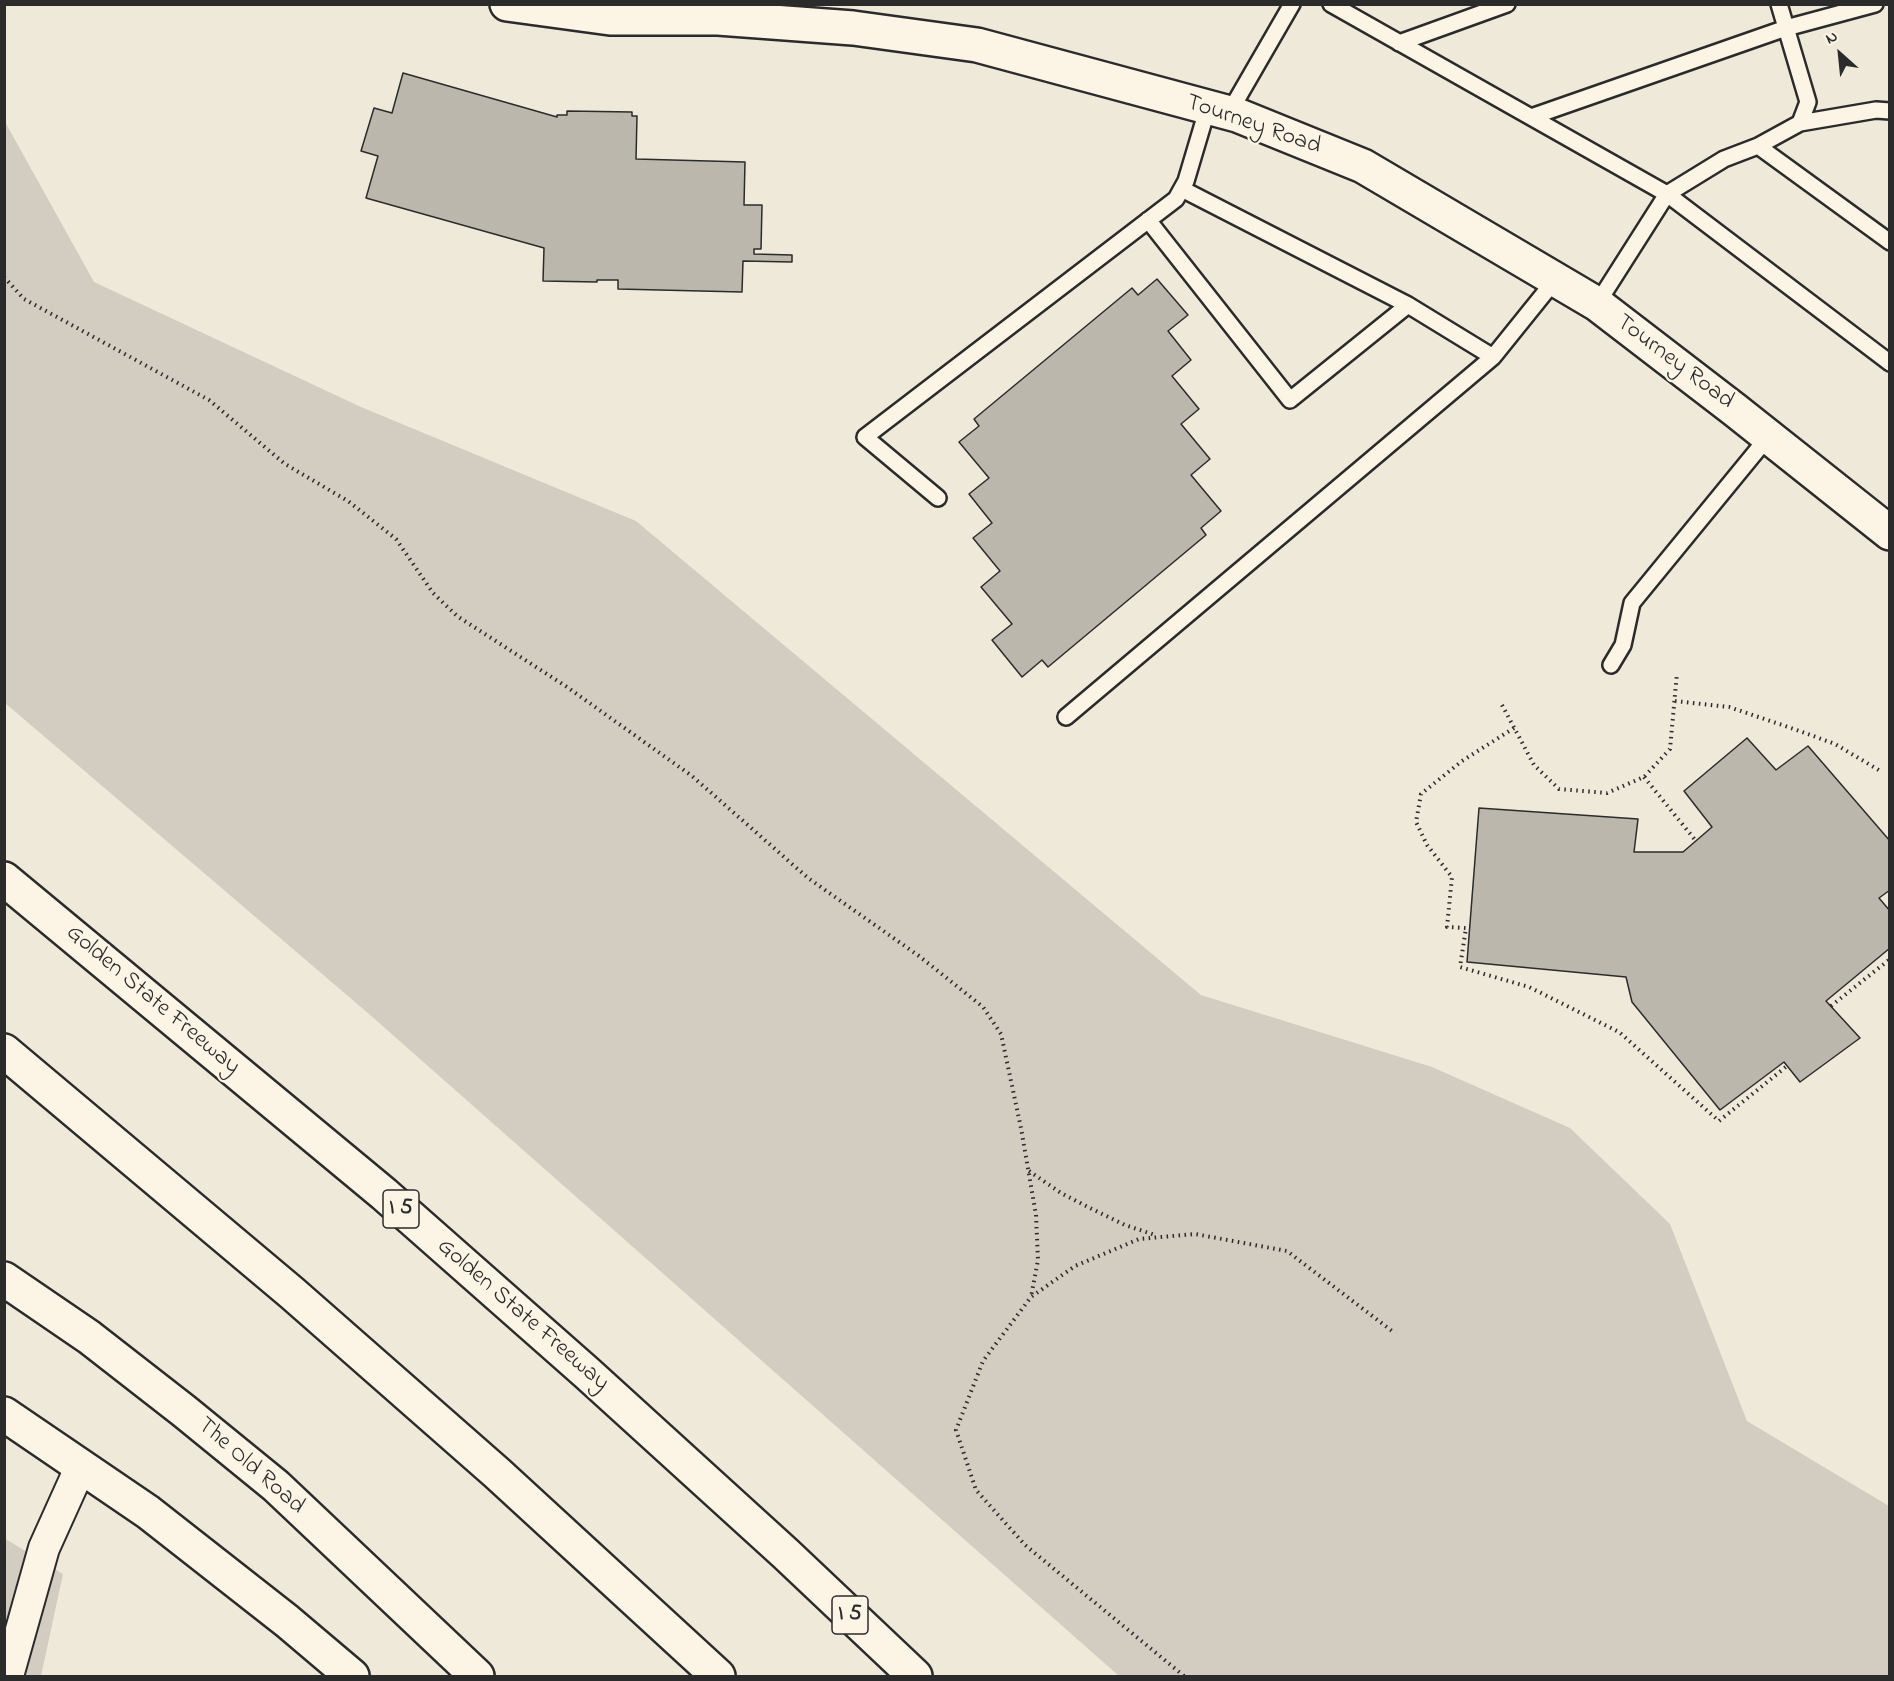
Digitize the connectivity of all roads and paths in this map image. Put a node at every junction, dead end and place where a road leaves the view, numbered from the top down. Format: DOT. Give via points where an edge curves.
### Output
graph roads {
  1 [pos="507,4"];
  2 [pos="1292,4"];
  3 [pos="1330,4"];
  4 [pos="1507,4"];
  5 [pos="1779,4"];
  6 [pos="1875,4"];
  7 [pos="1786,28"];
  8 [pos="1399,43"];
  9 [pos="1219,110"];
  10 [pos="1890,111"];
  11 [pos="1531,117"];
  12 [pos="1800,123"];
  13 [pos="1758,146"];
  14 [pos="1182,189"];
  15 [pos="1667,194"];
  16 [pos="1148,220"];
  17 [pos="1890,242"];
  18 [pos="4,277"];
  19 [pos="1555,280"];
  20 [pos="1597,304"];
  21 [pos="1408,305"];
  22 [pos="1493,357"];
  23 [pos="1890,363"];
  24 [pos="1768,437"];
  25 [pos="938,498"];
  26 [pos="1890,533"];
  27 [pos="1611,665"];
  28 [pos="1677,673"];
  29 [pos="1675,701"];
  30 [pos="1502,705"];
  31 [pos="1066,717"];
  32 [pos="1514,728"];
  33 [pos="1882,772"];
  34 [pos="1644,777"];
  35 [pos="1696,841"];
  36 [pos="4,879"];
  37 [pos="1890,959"];
  38 [pos="1831,1006"];
  39 [pos="4,1051"];
  40 [pos="1787,1066"];
  41 [pos="1029,1171"];
  42 [pos="1158,1237"];
  43 [pos="4,1279"];
  44 [pos="1030,1297"];
  45 [pos="1392,1331"];
  46 [pos="4,1414"];
  47 [pos="81,1466"];
  48 [pos="8,1677"];
  49 [pos="352,1677"];
  50 [pos="477,1677"];
  51 [pos="718,1677"];
  52 [pos="915,1677"];
  53 [pos="1184,1677"];
  1 -- 9 [label="main road, Tourney Road" via="610,18 718,18 853,28 977,45"];
  2 -- 9 [label="lane"];
  3 -- 8 [label="lane"];
  4 -- 8 [label="lane"];
  5 -- 7 [label="lane"];
  6 -- 7 [label="lane"];
  7 -- 11 [label="lane"];
  7 -- 12 [label="lane" via="1808,102"];
  8 -- 11 [label="lane"];
  9 -- 14 [label="lane"];
  9 -- 19 [label="main road, Tourney Road" via="1364,166"];
  10 -- 12 [label="lane"];
  11 -- 15 [label="lane"];
  12 -- 13 [label="lane"];
  13 -- 15 [label="lane" via="1724,159"];
  13 -- 17 [label="lane"];
  14 -- 16 [label="lane" via="1176,199"];
  14 -- 21 [label="lane"];
  15 -- 20 [label="lane"];
  15 -- 23 [label="lane"];
  16 -- 21 [label="lane" via="1290,400"];
  16 -- 25 [label="lane" via="865,437"];
  18 -- 41 [label="path" via="24,299 208,400 285,464 348,501 396,539 433,593 458,616 692,776 808,878 920,956 983,1007 1001,1034"];
  19 -- 20 [label="main road, Tourney Road"];
  19 -- 22 [label="lane"];
  20 -- 24 [label="main road, Tourney Road"];
  21 -- 22 [label="lane"];
  22 -- 31 [label="lane"];
  24 -- 26 [label="main road, Tourney Road"];
  24 -- 27 [label="lane" via="1632,603 1623,645"];
  28 -- 29 [label="path"];
  29 -- 33 [label="path" via="1729,707 1794,729 1835,744"];
  29 -- 34 [label="path" via="1670,749"];
  30 -- 32 [label="path"];
  32 -- 34 [label="path" via="1534,765 1559,789 1607,793"];
  32 -- 40 [label="path" via="1462,760 1421,794 1416,822 1427,845 1452,877 1448,927 1466,928 1460,967 1528,987 1619,1032 1719,1121"];
  34 -- 35 [label="path"];
  36 -- 52 [label="main road, Golden State Freeway / I 5" via="401,1209 786,1554"];
  37 -- 38 [label="path"];
  39 -- 51 [label="main road" via="327,1324 506,1481"];
  41 -- 42 [label="path" via="1090,1208"];
  41 -- 44 [label="path" via="1038,1260"];
  42 -- 44 [label="path" via="1139,1239 1075,1266"];
  42 -- 45 [label="path" via="1195,1233 1287,1251"];
  43 -- 50 [label="main road, The Old Road" via="89,1337 276,1486"];
  44 -- 53 [label="path" via="983,1361 956,1430 976,1490 1025,1545"];
  46 -- 47 [label="main road"];
  47 -- 48 [label="street" via="44,1548"];
  47 -- 49 [label="main road" via="148,1512"];
}
